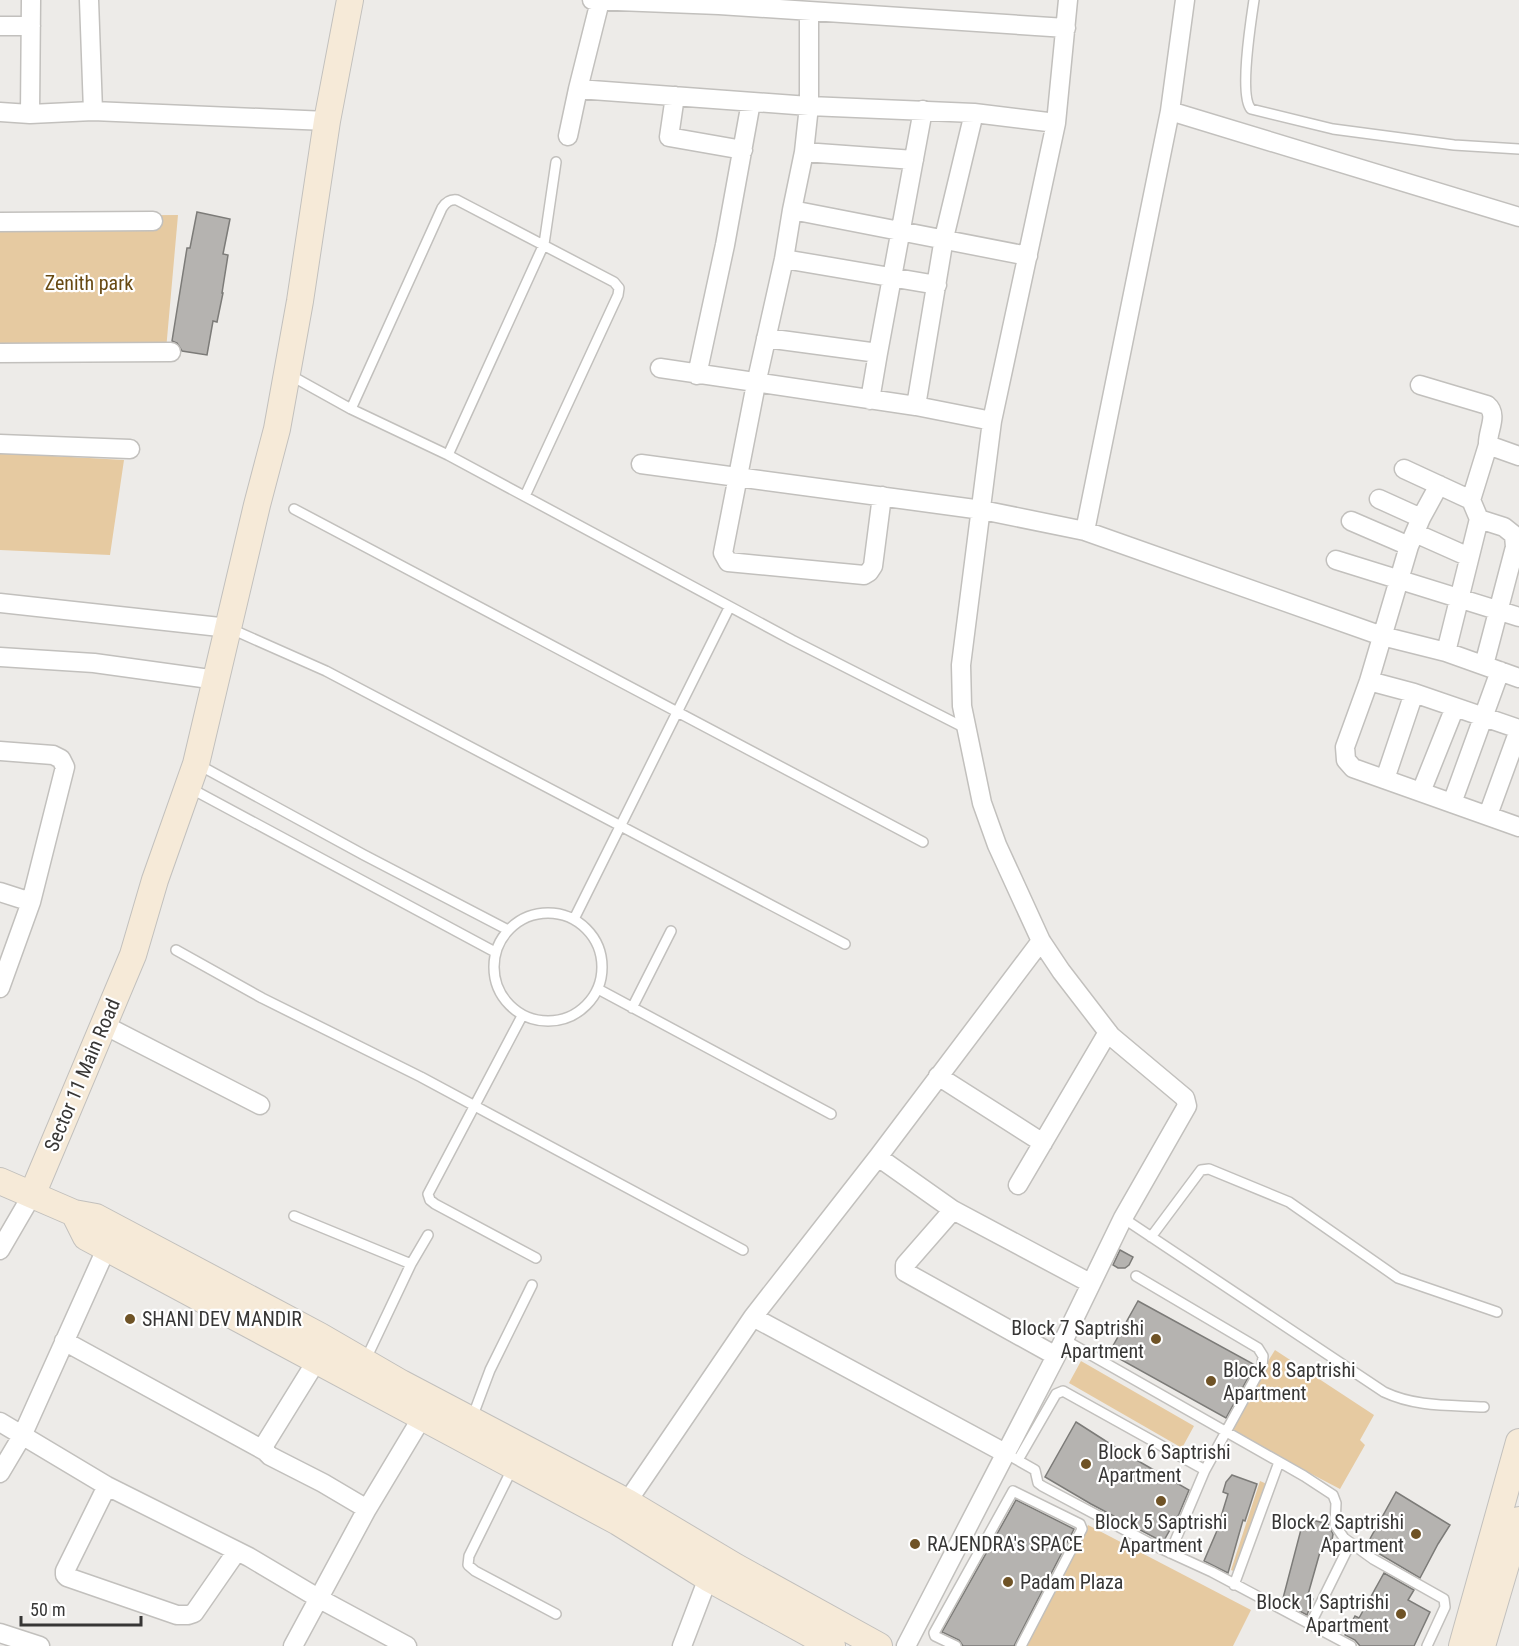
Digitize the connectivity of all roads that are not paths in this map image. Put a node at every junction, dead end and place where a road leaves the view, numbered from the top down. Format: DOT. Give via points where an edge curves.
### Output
graph roads {
  1 [pos="31,0"];
  2 [pos="89,0"];
  3 [pos="350,0"];
  4 [pos="592,0"];
  5 [pos="1068,0"];
  6 [pos="1185,0"];
  7 [pos="1254,0"];
  8 [pos="600,1"];
  9 [pos="719,3"];
  10 [pos="809,12"];
  11 [pos="0,26"];
  12 [pos="31,26"];
  13 [pos="1066,28"];
  14 [pos="578,89"];
  15 [pos="675,96"];
  16 [pos="751,102"];
  17 [pos="809,106"];
  18 [pos="924,110"];
  19 [pos="93,111"];
  20 [pos="1170,111"];
  21 [pos="0,112"];
  22 [pos="974,113"];
  23 [pos="30,114"];
  24 [pos="327,121"];
  25 [pos="1056,123"];
  26 [pos="568,136"];
  27 [pos="1519,149"];
  28 [pos="743,150"];
  29 [pos="804,152"];
  30 [pos="914,160"];
  31 [pos="556,162"];
  32 [pos="792,210"];
  33 [pos="1519,217"];
  34 [pos="153,221"];
  35 [pos="0,222"];
  36 [pos="900,229"];
  37 [pos="944,238"];
  38 [pos="544,244"];
  39 [pos="1028,256"];
  40 [pos="784,259"];
  41 [pos="891,276"];
  42 [pos="937,285"];
  43 [pos="766,338"];
  44 [pos="171,352"];
  45 [pos="0,353"];
  46 [pos="878,353"];
  47 [pos="660,369"];
  48 [pos="288,374"];
  49 [pos="697,375"];
  50 [pos="756,384"];
  51 [pos="1420,385"];
  52 [pos="870,400"];
  53 [pos="916,406"];
  54 [pos="351,409"];
  55 [pos="992,421"];
  56 [pos="0,444"];
  57 [pos="1488,445"];
  58 [pos="130,449"];
  59 [pos="448,454"];
  60 [pos="1519,456"];
  61 [pos="641,464"];
  62 [pos="1404,468"];
  63 [pos="737,476"];
  64 [pos="1439,485"];
  65 [pos="525,496"];
  66 [pos="882,496"];
  67 [pos="1379,499"];
  68 [pos="1471,500"];
  69 [pos="294,509"];
  70 [pos="982,510"];
  71 [pos="1479,519"];
  72 [pos="1351,521"];
  73 [pos="1085,531"];
  74 [pos="1415,532"];
  75 [pos="1469,557"];
  76 [pos="1336,561"];
  77 [pos="1399,580"];
  78 [pos="1513,582"];
  79 [pos="1459,598"];
  80 [pos="0,603"];
  81 [pos="729,608"];
  82 [pos="1498,611"];
  83 [pos="1519,617"];
  84 [pos="229,628"];
  85 [pos="1382,636"];
  86 [pos="1446,652"];
  87 [pos="0,657"];
  88 [pos="1492,668"];
  89 [pos="1519,678"];
  90 [pos="217,681"];
  91 [pos="1369,681"];
  92 [pos="1414,693"];
  93 [pos="1455,707"];
  94 [pos="678,714"];
  95 [pos="1483,717"];
  96 [pos="967,729"];
  97 [pos="1519,730"];
  98 [pos="0,751"];
  99 [pos="192,776"];
  100 [pos="1385,779"];
  101 [pos="1421,792"];
  102 [pos="1452,803"];
  103 [pos="1488,815"];
  104 [pos="621,825"];
  105 [pos="1519,827"];
  106 [pos="923,842"];
  107 [pos="0,892"];
  108 [pos="31,902"];
  109 [pos="574,919"];
  110 [pos="508,930"];
  111 [pos="671,931"];
  112 [pos="1041,941"];
  113 [pos="845,944"];
  114 [pos="176,950"];
  115 [pos="495,952"];
  116 [pos="0,988"];
  117 [pos="598,989"];
  118 [pos="632,1008"];
  119 [pos="522,1016"];
  120 [pos="104,1025"];
  121 [pos="1108,1032"];
  122 [pos="938,1076"];
  123 [pos="260,1104"];
  124 [pos="474,1106"];
  125 [pos="831,1114"];
  126 [pos="1043,1143"];
  127 [pos="878,1157"];
  128 [pos="0,1181"];
  129 [pos="1018,1185"];
  130 [pos="32,1195"];
  131 [pos="952,1210"];
  132 [pos="74,1213"];
  133 [pos="294,1216"];
  134 [pos="1123,1218"];
  135 [pos="428,1235"];
  136 [pos="1151,1237"];
  137 [pos="107,1247"];
  138 [pos="0,1250"];
  139 [pos="743,1250"];
  140 [pos="536,1258"];
  141 [pos="411,1264"];
  142 [pos="1136,1276"];
  143 [pos="1090,1282"];
  144 [pos="532,1285"];
  145 [pos="1497,1312"];
  146 [pos="753,1317"];
  147 [pos="64,1341"];
  148 [pos="1060,1348"];
  149 [pos="317,1360"];
  150 [pos="365,1361"];
  151 [pos="1484,1407"];
  152 [pos="428,1408"];
  153 [pos="471,1420"];
  154 [pos="0,1422"];
  155 [pos="1226,1432"];
  156 [pos="22,1436"];
  157 [pos="1519,1442"];
  158 [pos="265,1451"];
  159 [pos="1012,1456"];
  160 [pos="1279,1462"];
  161 [pos="513,1467"];
  162 [pos="1205,1470"];
  163 [pos="0,1473"];
  164 [pos="107,1486"];
  165 [pos="368,1509"];
  166 [pos="622,1512"];
  167 [pos="1519,1520"];
  168 [pos="1350,1544"];
  169 [pos="237,1551"];
  170 [pos="1170,1553"];
  171 [pos="708,1578"];
  172 [pos="1234,1584"];
  173 [pos="318,1598"];
  174 [pos="556,1614"];
  175 [pos="1310,1625"];
  176 [pos="0,1633"];
  177 [pos="40,1646"];
  178 [pos="293,1646"];
  179 [pos="407,1646"];
  180 [pos="682,1646"];
  181 [pos="832,1646"];
  182 [pos="879,1646"];
  183 [pos="906,1646"];
  184 [pos="956,1646"];
  185 [pos="1021,1646"];
  186 [pos="1351,1646"];
  187 [pos="1427,1646"];
  188 [pos="1462,1646"];
  189 [pos="1482,1646"];
  1 -- 12 [label="street"];
  2 -- 19 [label="street"];
  3 -- 24 [label="street, Sector 11 Main Road"];
  4 -- 8 [label="street"];
  5 -- 13 [label="street"];
  6 -- 20 [label="street"];
  7 -- 27 [label="lane" via="1245,96 1251,109 1333,129"];
  8 -- 9 [label="street"];
  8 -- 14 [label="street"];
  9 -- 10 [label="street"];
  10 -- 13 [label="street"];
  10 -- 17 [label="street"];
  11 -- 12 [label="street"];
  12 -- 23 [label="street"];
  13 -- 25 [label="street"];
  14 -- 15 [label="street"];
  14 -- 26 [label="street"];
  15 -- 16 [label="street"];
  15 -- 28 [label="street" via="669,137"];
  16 -- 17 [label="street"];
  16 -- 28 [label="street"];
  17 -- 18 [label="street"];
  17 -- 29 [label="street"];
  18 -- 22 [label="street"];
  18 -- 30 [label="street"];
  19 -- 23 [label="street"];
  19 -- 24 [label="street"];
  20 -- 33 [label="street"];
  20 -- 73 [label="street"];
  21 -- 23 [label="street"];
  22 -- 25 [label="street"];
  22 -- 37 [label="street"];
  24 -- 48 [label="street, Sector 11 Main Road"];
  25 -- 39 [label="street"];
  28 -- 49 [label="street"];
  29 -- 30 [label="street"];
  29 -- 32 [label="street"];
  30 -- 36 [label="street"];
  31 -- 38 [label="lane"];
  32 -- 36 [label="street"];
  32 -- 40 [label="street"];
  34 -- 35 [label="street"];
  36 -- 37 [label="street"];
  36 -- 41 [label="street"];
  37 -- 39 [label="street"];
  37 -- 42 [label="street"];
  38 -- 54 [label="lane" via="458,200 446,202"];
  38 -- 59 [label="lane"];
  38 -- 65 [label="lane" via="619,288"];
  39 -- 55 [label="street"];
  40 -- 41 [label="street"];
  40 -- 43 [label="street"];
  41 -- 42 [label="street"];
  41 -- 46 [label="street"];
  42 -- 53 [label="street"];
  43 -- 46 [label="street"];
  43 -- 50 [label="street"];
  44 -- 45 [label="street"];
  46 -- 52 [label="street"];
  47 -- 49 [label="street"];
  48 -- 54 [label="lane"];
  48 -- 84 [label="street, Sector 11 Main Road"];
  49 -- 50 [label="street"];
  50 -- 52 [label="street"];
  50 -- 63 [label="street"];
  51 -- 57 [label="street" via="1491,407"];
  52 -- 53 [label="street"];
  53 -- 55 [label="street"];
  54 -- 59 [label="lane"];
  55 -- 70 [label="street"];
  56 -- 58 [label="street"];
  57 -- 60 [label="street"];
  57 -- 68 [label="street"];
  59 -- 65 [label="lane"];
  61 -- 63 [label="street"];
  62 -- 64 [label="street"];
  63 -- 66 [label="street"];
  63 -- 66 [label="street" via="723,553 729,562 864,575 873,566"];
  64 -- 68 [label="street"];
  64 -- 74 [label="street"];
  65 -- 81 [label="lane"];
  66 -- 70 [label="street"];
  67 -- 74 [label="street"];
  68 -- 71 [label="street"];
  69 -- 94 [label="lane"];
  70 -- 73 [label="street"];
  70 -- 96 [label="street" via="961,665"];
  71 -- 75 [label="street"];
  71 -- 78 [label="street" via="1504,527 1514,536"];
  72 -- 74 [label="street"];
  73 -- 85 [label="street"];
  74 -- 75 [label="street"];
  74 -- 77 [label="street"];
  75 -- 79 [label="street"];
  76 -- 77 [label="street"];
  77 -- 79 [label="street"];
  77 -- 85 [label="street"];
  78 -- 82 [label="street"];
  79 -- 82 [label="street"];
  79 -- 86 [label="street"];
  80 -- 84 [label="street"];
  81 -- 94 [label="lane"];
  81 -- 96 [label="lane"];
  82 -- 83 [label="street"];
  82 -- 88 [label="street"];
  84 -- 90 [label="street, Sector 11 Main Road"];
  84 -- 104 [label="lane" via="326,671"];
  85 -- 86 [label="street"];
  85 -- 91 [label="street"];
  86 -- 88 [label="street"];
  87 -- 90 [label="street" via="94,663"];
  88 -- 89 [label="street"];
  88 -- 95 [label="street"];
  90 -- 99 [label="street, Sector 11 Main Road"];
  91 -- 92 [label="street"];
  91 -- 100 [label="street" via="1345,747 1346,760 1353,768"];
  92 -- 93 [label="street"];
  92 -- 100 [label="street"];
  93 -- 95 [label="street"];
  93 -- 101 [label="street"];
  94 -- 104 [label="lane"];
  94 -- 106 [label="lane"];
  95 -- 97 [label="street"];
  95 -- 102 [label="street"];
  96 -- 112 [label="street" via="982,803"];
  97 -- 103 [label="street"];
  98 -- 108 [label="street" via="53,755 65,767"];
  99 -- 110 [label="lane" via="364,855"];
  99 -- 115 [label="lane"];
  99 -- 120 [label="street, Sector 11 Main Road" via="133,955"];
  100 -- 101 [label="street"];
  101 -- 102 [label="street"];
  102 -- 103 [label="street"];
  103 -- 105 [label="street"];
  104 -- 109 [label="lane"];
  104 -- 113 [label="lane"];
  107 -- 108 [label="street"];
  108 -- 116 [label="street"];
  109 -- 110 [label="lane" via="557,913 539,913"];
  109 -- 117 [label="lane" via="587,929 602,958"];
  110 -- 115 [label="lane"];
  111 -- 118 [label="lane"];
  112 -- 121 [label="street"];
  112 -- 122 [label="street"];
  114 -- 124 [label="lane"];
  115 -- 119 [label="lane" via="495,982 510,1007"];
  117 -- 118 [label="lane"];
  117 -- 119 [label="lane" via="590,1002 566,1019 536,1021"];
  118 -- 125 [label="lane"];
  119 -- 124 [label="lane"];
  120 -- 123 [label="street"];
  120 -- 130 [label="street, Sector 11 Main Road"];
  121 -- 126 [label="street"];
  121 -- 134 [label="street" via="1185,1098 1187,1106"];
  122 -- 126 [label="street"];
  122 -- 127 [label="street"];
  124 -- 139 [label="lane"];
  124 -- 140 [label="lane" via="433,1183 428,1194 430,1200"];
  126 -- 129 [label="street"];
  127 -- 131 [label="street"];
  127 -- 146 [label="street"];
  128 -- 130 [label="street"];
  130 -- 132 [label="street"];
  130 -- 138 [label="street"];
  131 -- 143 [label="street"];
  131 -- 148 [label="street" via="905,1265 905,1272"];
  132 -- 137 [label="street" via="86,1237"];
  132 -- 150 [label="street" via="96,1217"];
  133 -- 141 [label="lane"];
  134 -- 136 [label="lane"];
  134 -- 143 [label="street"];
  135 -- 141 [label="lane"];
  136 -- 145 [label="lane" via="1201,1170 1209,1169 1289,1202 1398,1278"];
  136 -- 151 [label="lane" via="1384,1392 1416,1404"];
  137 -- 147 [label="street"];
  137 -- 149 [label="street"];
  141 -- 150 [label="lane"];
  142 -- 155 [label="lane" via="1261,1352 1262,1366"];
  143 -- 148 [label="street"];
  144 -- 153 [label="lane" via="490,1370"];
  146 -- 159 [label="street"];
  146 -- 166 [label="street"];
  147 -- 156 [label="street"];
  147 -- 158 [label="street"];
  148 -- 155 [label="lane"];
  148 -- 159 [label="street"];
  149 -- 152 [label="street"];
  149 -- 158 [label="street" via="265,1444"];
  150 -- 152 [label="street"];
  152 -- 153 [label="street"];
  152 -- 161 [label="street"];
  152 -- 165 [label="street"];
  153 -- 166 [label="street"];
  154 -- 156 [label="street"];
  155 -- 160 [label="lane"];
  155 -- 162 [label="lane"];
  156 -- 163 [label="street"];
  156 -- 164 [label="street"];
  157 -- 188 [label="street"];
  158 -- 165 [label="street"];
  159 -- 162 [label="lane" via="1056,1394 1063,1391"];
  159 -- 170 [label="lane" via="1035,1470 1042,1486"];
  159 -- 183 [label="street"];
  160 -- 168 [label="lane" via="1333,1495 1335,1524"];
  160 -- 172 [label="lane"];
  161 -- 166 [label="street"];
  161 -- 174 [label="lane" via="468,1565"];
  162 -- 170 [label="lane"];
  164 -- 169 [label="street"];
  164 -- 169 [label="street" via="65,1571 67,1577 177,1615 188,1615 194,1613"];
  165 -- 173 [label="street"];
  166 -- 171 [label="street"];
  166 -- 182 [label="street" via="736,1567"];
  167 -- 189 [label="street"];
  168 -- 175 [label="lane"];
  168 -- 187 [label="lane" via="1444,1599 1445,1607"];
  169 -- 173 [label="street"];
  170 -- 172 [label="lane"];
  171 -- 180 [label="street"];
  171 -- 181 [label="street"];
  172 -- 175 [label="lane"];
  173 -- 178 [label="street"];
  173 -- 179 [label="street"];
  175 -- 186 [label="lane"];
  176 -- 177 [label="street"];
  184 -- 185 [label="lane" via="934,1633 1013,1491 1080,1524 1082,1529"];
}
